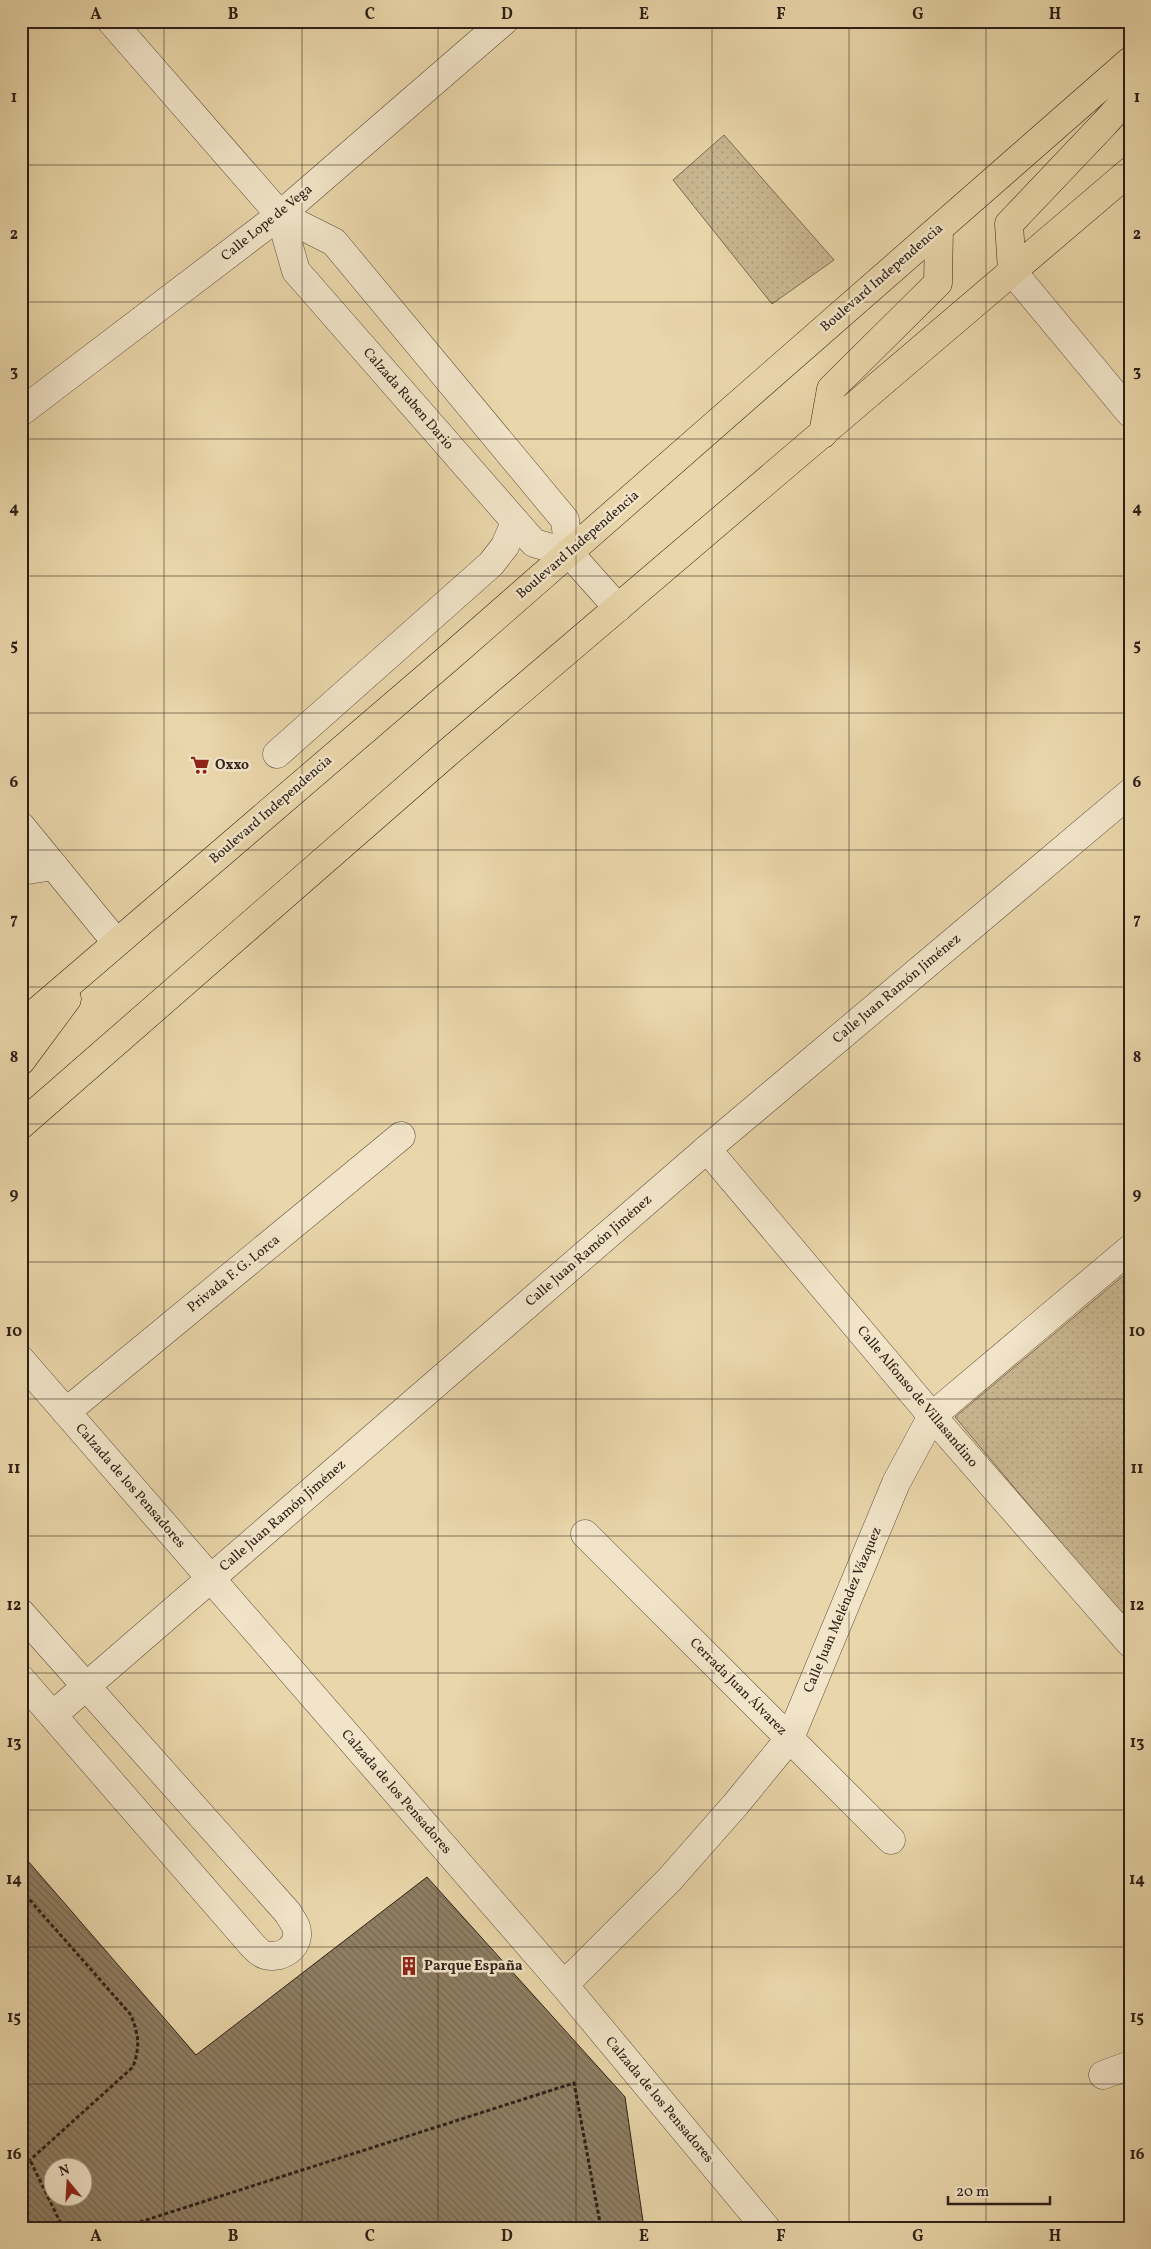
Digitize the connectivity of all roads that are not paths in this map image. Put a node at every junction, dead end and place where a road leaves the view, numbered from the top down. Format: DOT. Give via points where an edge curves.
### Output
graph roads {
  1 [pos="111,21"];
  2 [pos="504,21"];
  3 [pos="1130,61"];
  4 [pos="1130,95"];
  5 [pos="1130,171"];
  6 [pos="280,215"];
  7 [pos="939,228"];
  8 [pos="1012,271"];
  9 [pos="468,404"];
  10 [pos="21,412"];
  11 [pos="1130,413"];
  12 [pos="436,431"];
  13 [pos="823,434"];
  14 [pos="515,522"];
  15 [pos="568,553"];
  16 [pos="618,608"];
  17 [pos="277,754"];
  18 [pos="1130,793"];
  19 [pos="21,826"];
  20 [pos="54,866"];
  21 [pos="21,871"];
  22 [pos="116,942"];
  23 [pos="92,964"];
  24 [pos="21,1025"];
  25 [pos="21,1061"];
  26 [pos="21,1125"];
  27 [pos="401,1136"];
  28 [pos="707,1149"];
  29 [pos="1130,1249"];
  30 [pos="21,1360"];
  31 [pos="66,1412"];
  32 [pos="932,1416"];
  33 [pos="585,1534"];
  34 [pos="211,1579"];
  35 [pos="21,1613"];
  36 [pos="1130,1643"];
  37 [pos="21,1679"];
  38 [pos="86,1687"];
  39 [pos="53,1715"];
  40 [pos="790,1738"];
  41 [pos="891,1840"];
  42 [pos="564,1985"];
  43 [pos="1130,2065"];
  44 [pos="1103,2075"];
  45 [pos="766,2228"];
  1 -- 6 [label="street, Calzada Ruben Dario"];
  2 -- 6 [label="street, Calle Lope de Vega"];
  3 -- 7 [label="main road, Boulevard Independencia"];
  4 -- 8 [label="main road" via="1009,224"];
  5 -- 8 [label="main road"];
  6 -- 9 [label="street, Calzada Ruben Dario" via="334,242"];
  6 -- 10 [label="street, Calle Lope de Vega"];
  6 -- 12 [label="street, Calzada Ruben Dario" via="296,271"];
  7 -- 13 [label="main road" via="938,282 830,389"];
  7 -- 15 [label="main road, Boulevard Independencia"];
  8 -- 11 [label="street"];
  8 -- 13 [label="main road"];
  9 -- 12 [label="street"];
  9 -- 15 [label="street, Calzada Ruben Dario" via="565,520"];
  12 -- 14 [label="street, Calzada Ruben Dario"];
  13 -- 16 [label="main road"];
  14 -- 15 [label="street, Calzada Ruben Dario" via="534,543"];
  14 -- 17 [label="street" via="505,546 491,564"];
  15 -- 16 [label="street"];
  15 -- 22 [label="main road, Boulevard Independencia"];
  16 -- 26 [label="main road"];
  18 -- 28 [label="street, Calle Juan Ramón Jiménez"];
  19 -- 20 [label="street"];
  20 -- 21 [label="street"];
  20 -- 22 [label="street"];
  22 -- 23 [label="main road, Boulevard Independencia"];
  23 -- 24 [label="main road, Boulevard Independencia"];
  23 -- 25 [label="main road"];
  27 -- 31 [label="street, Privada F. G. Lorca"];
  28 -- 32 [label="street, Calle Alfonso de Villasandino"];
  28 -- 34 [label="street, Calle Juan Ramón Jiménez"];
  29 -- 32 [label="street, Calle Juan Meléndez Vázquez"];
  30 -- 31 [label="street, Calzada de los Pensadores"];
  31 -- 34 [label="street, Calzada de los Pensadores"];
  32 -- 36 [label="street, Calle Alfonso de Villasandino"];
  32 -- 40 [label="street, Calle Juan Meléndez Vázquez" via="896,1483"];
  33 -- 40 [label="street, Cerrada Juan Álvarez"];
  34 -- 38 [label="street, Calle Juan Ramón Jiménez"];
  34 -- 42 [label="street, Calzada de los Pensadores"];
  35 -- 38 [label="street"];
  37 -- 39 [label="street"];
  38 -- 39 [label="street, Calle Juan Ramón Jiménez"];
  38 -- 39 [label="street" via="288,1913 296,1927 296,1941 290,1950 276,1956 264,1955 253,1946"];
  40 -- 41 [label="street, Cerrada Juan Álvarez"];
  40 -- 42 [label="street, Calle Juan Meléndez Vázquez" via="670,1879"];
  42 -- 45 [label="street, Calzada de los Pensadores"];
  43 -- 44 [label="street"];
}
